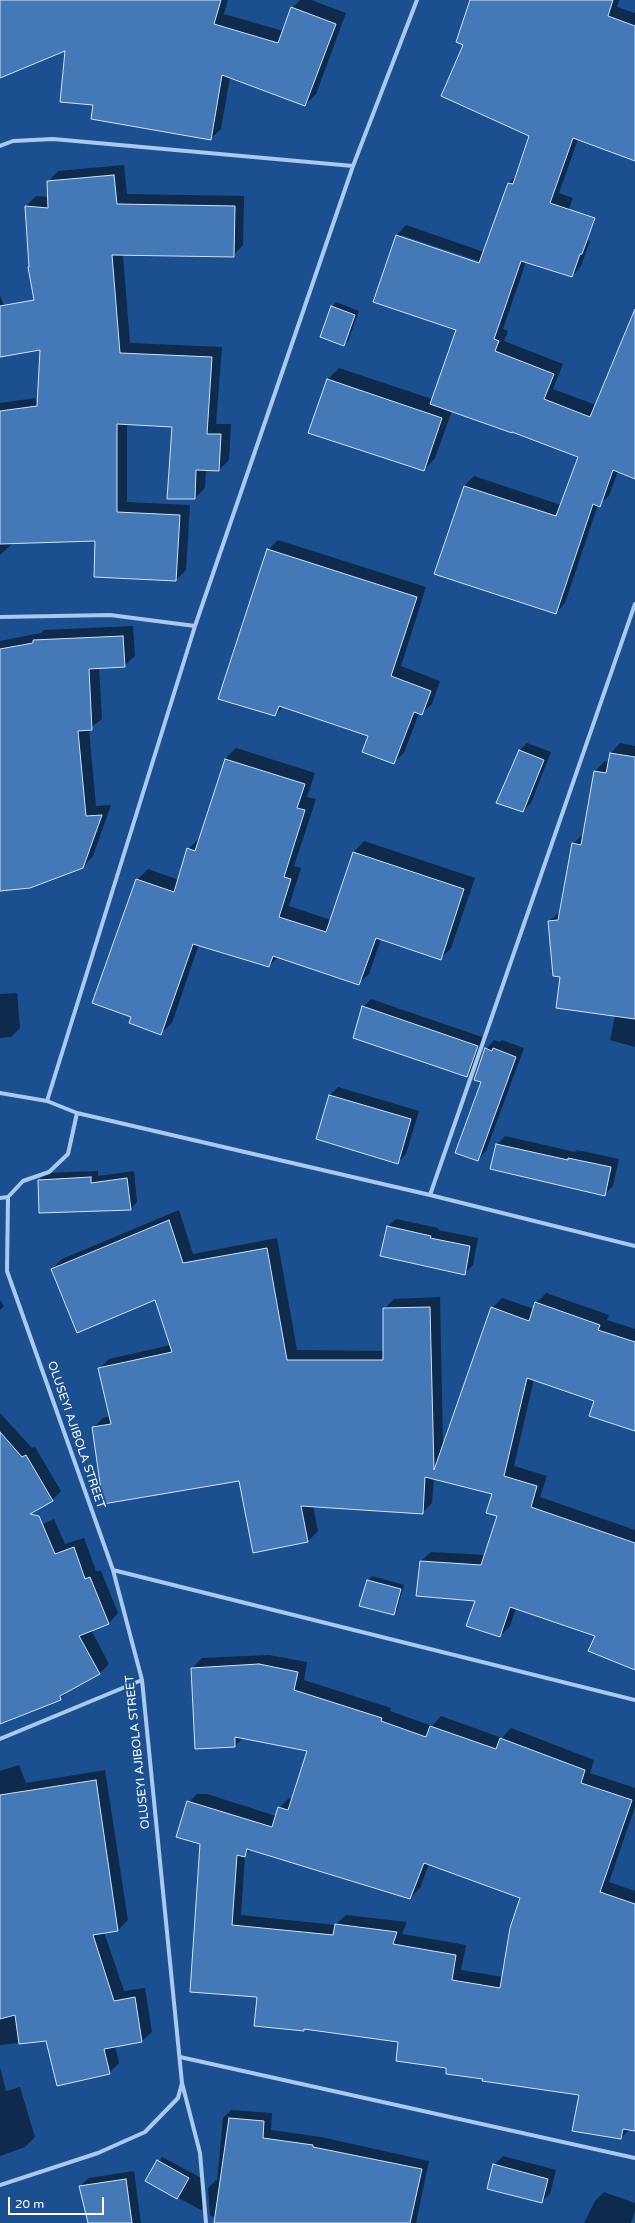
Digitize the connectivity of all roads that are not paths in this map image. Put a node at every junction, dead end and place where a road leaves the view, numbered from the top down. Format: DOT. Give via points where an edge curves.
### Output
graph roads {
  1 [pos="417,0"];
  2 [pos="0,146"];
  3 [pos="353,166"];
  4 [pos="635,604"];
  5 [pos="0,617"];
  6 [pos="195,626"];
  7 [pos="0,1093"];
  8 [pos="47,1101"];
  9 [pos="77,1113"];
  10 [pos="430,1195"];
  11 [pos="8,1197"];
  12 [pos="0,1198"];
  13 [pos="635,1246"];
  14 [pos="113,1570"];
  15 [pos="142,1680"];
  16 [pos="635,1700"];
  17 [pos="0,1739"];
  18 [pos="180,2057"];
  19 [pos="182,2083"];
  20 [pos="635,2158"];
  21 [pos="0,2185"];
  22 [pos="206,2223"];
  1 -- 3 [label="street"];
  2 -- 3 [label="street" via="13,141 53,139"];
  3 -- 6 [label="street"];
  4 -- 10 [label="street"];
  5 -- 6 [label="street" via="110,615"];
  6 -- 8 [label="street"];
  7 -- 8 [label="street"];
  8 -- 9 [label="street"];
  9 -- 10 [label="street"];
  9 -- 11 [label="street" via="68,1154 49,1172 23,1181"];
  10 -- 13 [label="street"];
  11 -- 12 [label="street"];
  11 -- 14 [label="street, OLUSEYI AJIBOLA STREET" via="7,1271"];
  14 -- 15 [label="street, OLUSEYI AJIBOLA STREET"];
  14 -- 16 [label="street"];
  15 -- 17 [label="street"];
  15 -- 18 [label="street, OLUSEYI AJIBOLA STREET"];
  18 -- 19 [label="street, OLUSEYI AJIBOLA STREET"];
  18 -- 20 [label="street"];
  19 -- 21 [label="street" via="178,2098 145,2132 98,2153"];
  19 -- 22 [label="street, OLUSEYI AJIBOLA STREET" via="200,2153"];
}
